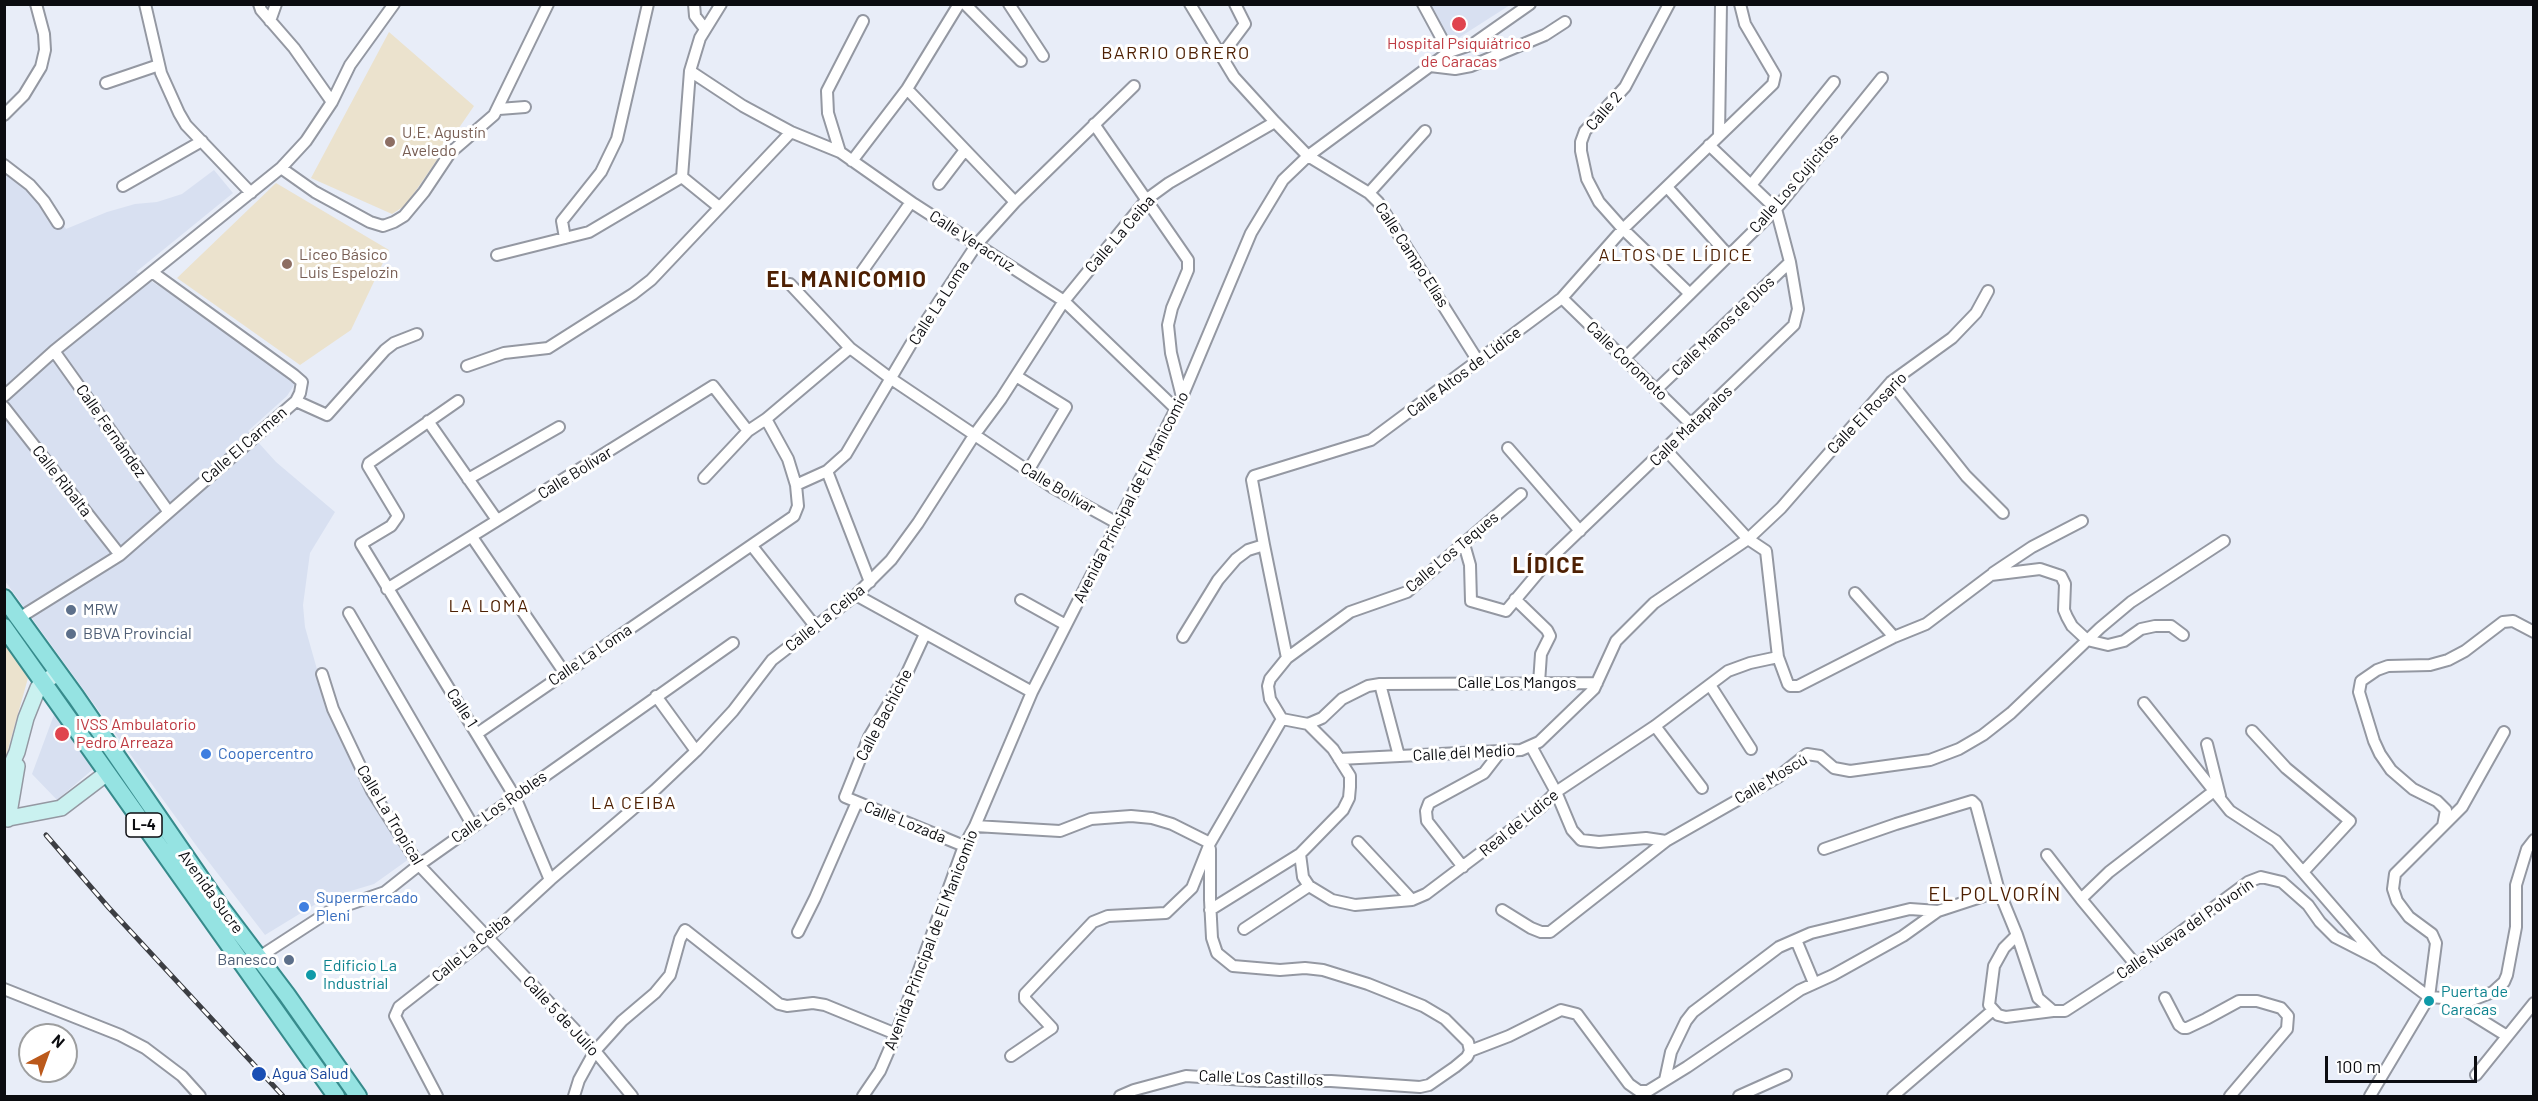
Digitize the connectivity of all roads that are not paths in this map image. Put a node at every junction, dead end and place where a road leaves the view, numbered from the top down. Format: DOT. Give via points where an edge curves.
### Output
graph roads {
  1 [pos="36,4"];
  2 [pos="145,4"];
  3 [pos="259,4"];
  4 [pos="276,4"];
  5 [pos="394,4"];
  6 [pos="548,4"];
  7 [pos="648,4"];
  8 [pos="694,4"];
  9 [pos="721,4"];
  10 [pos="959,4"];
  11 [pos="965,4"];
  12 [pos="1009,4"];
  13 [pos="1190,4"];
  14 [pos="1236,4"];
  15 [pos="1423,4"];
  16 [pos="1530,4"];
  17 [pos="1669,4"];
  18 [pos="1721,4"];
  19 [pos="1740,4"];
  20 [pos="270,21"];
  21 [pos="863,21"];
  22 [pos="1564,22"];
  23 [pos="705,29"];
  24 [pos="1449,52"];
  25 [pos="1043,56"];
  26 [pos="1221,56"];
  27 [pos="1021,61"];
  28 [pos="159,65"];
  29 [pos="1430,66"];
  30 [pos="690,71"];
  31 [pos="1882,78"];
  32 [pos="106,82"];
  33 [pos="1834,82"];
  34 [pos="1134,86"];
  35 [pos="907,89"];
  36 [pos="332,102"];
  37 [pos="525,107"];
  38 [pos="499,109"];
  39 [pos="4,115"];
  40 [pos="1275,122"];
  41 [pos="1094,124"];
  42 [pos="1425,131"];
  43 [pos="790,132"];
  44 [pos="1719,136"];
  45 [pos="202,141"];
  46 [pos="1709,145"];
  47 [pos="965,150"];
  48 [pos="840,152"];
  49 [pos="1308,156"];
  50 [pos="852,161"];
  51 [pos="4,165"];
  52 [pos="280,168"];
  53 [pos="682,177"];
  54 [pos="939,184"];
  55 [pos="1751,185"];
  56 [pos="123,186"];
  57 [pos="1667,187"];
  58 [pos="251,193"];
  59 [pos="1369,193"];
  60 [pos="1147,199"];
  61 [pos="911,202"];
  62 [pos="1015,202"];
  63 [pos="719,207"];
  64 [pos="1776,209"];
  65 [pos="58,222"];
  66 [pos="1623,229"];
  67 [pos="564,238"];
  68 [pos="977,244"];
  69 [pos="498,255"];
  70 [pos="1729,256"];
  71 [pos="1790,262"];
  72 [pos="152,272"];
  73 [pos="861,273"];
  74 [pos="790,284"];
  75 [pos="1988,291"];
  76 [pos="1690,294"];
  77 [pos="1562,298"];
  78 [pos="1064,301"];
  79 [pos="417,334"];
  80 [pos="850,348"];
  81 [pos="54,351"];
  82 [pos="1624,359"];
  83 [pos="1478,361"];
  84 [pos="466,366"];
  85 [pos="1016,376"];
  86 [pos="890,378"];
  87 [pos="1891,382"];
  88 [pos="1656,390"];
  89 [pos="4,396"];
  90 [pos="1182,397"];
  91 [pos="296,401"];
  92 [pos="458,401"];
  93 [pos="4,407"];
  94 [pos="1176,409"];
  95 [pos="766,419"];
  96 [pos="428,421"];
  97 [pos="1692,424"];
  98 [pos="559,428"];
  99 [pos="748,431"];
  100 [pos="975,434"];
  101 [pos="1508,448"];
  102 [pos="1666,450"];
  103 [pos="827,471"];
  104 [pos="1028,471"];
  105 [pos="704,478"];
  106 [pos="468,479"];
  107 [pos="796,485"];
  108 [pos="1521,494"];
  109 [pos="168,511"];
  110 [pos="2003,513"];
  111 [pos="497,520"];
  112 [pos="2082,521"];
  113 [pos="1119,524"];
  114 [pos="1580,531"];
  115 [pos="472,537"];
  116 [pos="1748,539"];
  117 [pos="2224,541"];
  118 [pos="1464,544"];
  119 [pos="1264,545"];
  120 [pos="752,546"];
  121 [pos="120,555"];
  122 [pos="1990,575"];
  123 [pos="870,582"];
  124 [pos="387,589"];
  125 [pos="1855,593"];
  126 [pos="856,595"];
  127 [pos="4,598"];
  128 [pos="1515,599"];
  129 [pos="1022,600"];
  130 [pos="349,613"];
  131 [pos="12,623"];
  132 [pos="1066,625"];
  133 [pos="815,626"];
  134 [pos="2534,632"];
  135 [pos="926,634"];
  136 [pos="2183,635"];
  137 [pos="1183,637"];
  138 [pos="1894,637"];
  139 [pos="2087,640"];
  140 [pos="733,643"];
  141 [pos="1778,657"];
  142 [pos="1287,658"];
  143 [pos="564,672"];
  144 [pos="322,674"];
  145 [pos="51,678"];
  146 [pos="1597,682"];
  147 [pos="1539,683"];
  148 [pos="1380,684"];
  149 [pos="1710,685"];
  150 [pos="1032,692"];
  151 [pos="656,696"];
  152 [pos="2144,703"];
  153 [pos="1282,719"];
  154 [pos="1308,724"];
  155 [pos="1655,726"];
  156 [pos="2252,731"];
  157 [pos="2504,732"];
  158 [pos="478,733"];
  159 [pos="2207,744"];
  160 [pos="1531,746"];
  161 [pos="1751,749"];
  162 [pos="696,751"];
  163 [pos="1500,751"];
  164 [pos="17,752"];
  165 [pos="1399,756"];
  166 [pos="1339,759"];
  167 [pos="107,772"];
  168 [pos="4,782"];
  169 [pos="1702,789"];
  170 [pos="1556,792"];
  171 [pos="2217,795"];
  172 [pos="515,797"];
  173 [pos="846,797"];
  174 [pos="857,802"];
  175 [pos="6,819"];
  176 [pos="473,826"];
  177 [pos="975,826"];
  178 [pos="2443,826"];
  179 [pos="2534,840"];
  180 [pos="1666,841"];
  181 [pos="1358,842"];
  182 [pos="1210,843"];
  183 [pos="964,846"];
  184 [pos="1824,849"];
  185 [pos="1300,854"];
  186 [pos="2047,855"];
  187 [pos="2534,863"];
  188 [pos="418,864"];
  189 [pos="1463,867"];
  190 [pos="2303,872"];
  191 [pos="2518,875"];
  192 [pos="550,880"];
  193 [pos="1309,886"];
  194 [pos="1999,891"];
  195 [pos="2081,899"];
  196 [pos="1412,900"];
  197 [pos="1210,910"];
  198 [pos="1502,910"];
  199 [pos="1938,911"];
  200 [pos="1244,929"];
  201 [pos="798,932"];
  202 [pos="2018,935"];
  203 [pos="487,938"];
  204 [pos="1796,940"];
  205 [pos="259,957"];
  206 [pos="2378,959"];
  207 [pos="2136,965"];
  208 [pos="245,967"];
  209 [pos="1814,983"];
  210 [pos="4,989"];
  211 [pos="2429,997"];
  212 [pos="2446,998"];
  213 [pos="2165,999"];
  214 [pos="2534,1003"];
  215 [pos="1993,1010"];
  216 [pos="2053,1011"];
  217 [pos="896,1034"];
  218 [pos="2507,1036"];
  219 [pos="595,1051"];
  220 [pos="1470,1051"];
  221 [pos="1011,1056"];
  222 [pos="1786,1075"];
  223 [pos="2476,1075"];
  224 [pos="1665,1080"];
  225 [pos="1639,1091"];
  226 [pos="1414,1092"];
  227 [pos="200,1096"];
  228 [pos="336,1096"];
  229 [pos="358,1096"];
  230 [pos="437,1096"];
  231 [pos="574,1096"];
  232 [pos="632,1096"];
  233 [pos="863,1096"];
  234 [pos="1122,1096"];
  235 [pos="1625,1096"];
  236 [pos="1739,1096"];
  237 [pos="1893,1096"];
  238 [pos="2232,1096"];
  239 [pos="2370,1096"];
  1 -- 39 [label="street" via="44,34 41,67 24,95"];
  2 -- 28 [label="street"];
  3 -- 20 [label="street"];
  4 -- 20 [label="street"];
  5 -- 36 [label="street" via="350,65"];
  6 -- 38 [label="street"];
  7 -- 67 [label="street" via="617,139 601,172 562,221"];
  8 -- 23 [label="street" via="695,16"];
  9 -- 23 [label="street"];
  10 -- 35 [label="street"];
  11 -- 27 [label="street"];
  12 -- 25 [label="street"];
  13 -- 26 [label="street, Calle Campo Elías"];
  14 -- 26 [label="street" via="1245,24"];
  15 -- 24 [label="street"];
  16 -- 24 [label="street, Avenida Principal de El Manicomio" via="1473,44"];
  17 -- 66 [label="street, Calle 2" via="1625,87 1581,142 1583,165 1592,191"];
  18 -- 44 [label="street"];
  19 -- 44 [label="street, Calle Altos de Lídice" via="1745,24 1775,75 1773,84"];
  20 -- 36 [label="street"];
  21 -- 48 [label="street" via="827,91 828,112"];
  22 -- 29 [label="street" via="1545,35 1471,66"];
  23 -- 30 [label="street"];
  24 -- 29 [label="street, Avenida Principal de El Manicomio"];
  26 -- 40 [label="street, Calle Campo Elías" via="1234,77"];
  28 -- 32 [label="street"];
  28 -- 45 [label="street" via="179,113"];
  29 -- 49 [label="street, Avenida Principal de El Manicomio"];
  30 -- 43 [label="street, Calle Veracruz"];
  30 -- 53 [label="street"];
  31 -- 64 [label="street, Calle Los Cujicitos"];
  33 -- 55 [label="street"];
  34 -- 41 [label="street, Calle La Loma"];
  35 -- 47 [label="street"];
  35 -- 50 [label="street"];
  36 -- 52 [label="street" via="306,141"];
  37 -- 38 [label="street"];
  38 -- 52 [label="street" via="450,153 404,216 387,225 370,222"];
  40 -- 49 [label="street, Calle Campo Elías"];
  40 -- 60 [label="street, Calle La Ceiba"];
  41 -- 60 [label="street"];
  41 -- 62 [label="street, Calle La Loma"];
  42 -- 59 [label="street"];
  43 -- 48 [label="street, Calle Veracruz"];
  43 -- 63 [label="street"];
  44 -- 46 [label="street, Calle Altos de Lídice"];
  45 -- 56 [label="street"];
  45 -- 58 [label="street"];
  46 -- 55 [label="street"];
  46 -- 57 [label="street, Calle Altos de Lídice"];
  47 -- 54 [label="street"];
  47 -- 62 [label="street"];
  48 -- 50 [label="street, Calle Veracruz"];
  49 -- 59 [label="street, Calle Campo Elías"];
  49 -- 90 [label="street, Avenida Principal de El Manicomio" via="1283,180 1251,232"];
  50 -- 61 [label="street, Calle Veracruz"];
  51 -- 65 [label="street" via="30,185"];
  52 -- 58 [label="street"];
  53 -- 63 [label="street"];
  53 -- 67 [label="street" via="603,226"];
  55 -- 64 [label="street"];
  57 -- 66 [label="street, Calle Altos de Lídice"];
  57 -- 70 [label="street"];
  58 -- 72 [label="street"];
  59 -- 83 [label="street, Calle Campo Elías" via="1417,260"];
  60 -- 78 [label="street, Calle La Ceiba"];
  60 -- 90 [label="street" via="1188,260 1168,325"];
  61 -- 68 [label="street, Calle Veracruz"];
  61 -- 73 [label="street"];
  62 -- 68 [label="street, Calle La Loma"];
  63 -- 84 [label="street" via="651,280 557,342 543,350 504,354"];
  64 -- 70 [label="street, Calle Los Cujicitos"];
  64 -- 71 [label="street, Calle Matapalos"];
  66 -- 76 [label="street, Calle 2"];
  66 -- 77 [label="street, Calle Altos de Lídice"];
  67 -- 69 [label="street"];
  68 -- 78 [label="street, Calle Veracruz"];
  68 -- 86 [label="street, Calle La Loma"];
  70 -- 76 [label="street, Calle Los Cujicitos"];
  71 -- 88 [label="street, Calle Manos de Dios"];
  71 -- 97 [label="street, Calle Matapalos" via="1798,309 1794,325"];
  72 -- 81 [label="street"];
  72 -- 91 [label="street, Calle El Carmen" via="302,382"];
  74 -- 80 [label="street, Calle Bolívar"];
  75 -- 87 [label="street, Calle El Rosario" via="1976,313 1952,338"];
  76 -- 82 [label="street, Calle Los Cujicitos"];
  77 -- 82 [label="street, Calle Coromoto"];
  77 -- 83 [label="street, Calle Altos de Lídice"];
  78 -- 85 [label="street, Calle La Ceiba"];
  78 -- 94 [label="street, Calle Veracruz"];
  79 -- 91 [label="street" via="386,350 327,415"];
  80 -- 86 [label="street, Calle Bolívar"];
  80 -- 95 [label="street"];
  81 -- 89 [label="street"];
  81 -- 109 [label="street, Calle Fernández"];
  82 -- 88 [label="street, Calle Coromoto"];
  83 -- 119 [label="street, Calle Altos de Lídice" via="1371,440 1256,474 1252,480"];
  85 -- 100 [label="street, Calle La Ceiba"];
  85 -- 104 [label="street" via="1066,407"];
  86 -- 100 [label="street, Calle Bolívar"];
  86 -- 103 [label="street, Calle La Loma" via="852,446"];
  87 -- 110 [label="street" via="1966,476"];
  87 -- 116 [label="street, Calle El Rosario" via="1781,508"];
  88 -- 97 [label="street, Calle Coromoto"];
  90 -- 94 [label="street, Avenida Principal de El Manicomio"];
  91 -- 109 [label="street, Calle El Carmen"];
  92 -- 96 [label="street"];
  93 -- 121 [label="street, Calle Ribalta"];
  94 -- 113 [label="street, Avenida Principal de El Manicomio"];
  95 -- 99 [label="street"];
  95 -- 107 [label="street, Calle La Loma" via="789,462"];
  96 -- 106 [label="street"];
  96 -- 124 [label="street, Calle 1" via="368,464 398,516 391,526 361,544"];
  97 -- 102 [label="street, Calle Matapalos"];
  98 -- 106 [label="street"];
  99 -- 105 [label="street"];
  99 -- 111 [label="street, Calle Bolívar" via="713,386"];
  100 -- 104 [label="street, Calle Bolívar"];
  100 -- 123 [label="street, Calle La Ceiba" via="918,523"];
  101 -- 114 [label="street"];
  102 -- 114 [label="street, Calle Matapalos"];
  102 -- 116 [label="street"];
  103 -- 107 [label="street, Calle La Loma"];
  103 -- 123 [label="street"];
  104 -- 113 [label="street, Calle Bolívar"];
  106 -- 111 [label="street"];
  107 -- 120 [label="street, Calle La Loma" via="798,506 794,516"];
  108 -- 118 [label="street, Calle Los Teques"];
  109 -- 121 [label="street, Calle El Carmen"];
  111 -- 115 [label="street, Calle Bolívar"];
  112 -- 122 [label="street" via="2032,546"];
  113 -- 132 [label="street, Avenida Principal de El Manicomio"];
  114 -- 128 [label="street, Calle Matapalos"];
  115 -- 124 [label="street, Calle Bolívar"];
  115 -- 143 [label="street"];
  116 -- 141 [label="street" via="1768,555"];
  116 -- 146 [label="street, Calle Los Mangos" via="1654,603 1616,641"];
  117 -- 139 [label="street, Calle Moscú" via="2131,602"];
  118 -- 128 [label="street" via="1470,565 1472,602 1504,611"];
  118 -- 142 [label="street, Calle Los Teques" via="1407,592 1350,612"];
  119 -- 137 [label="street" via="1236,559 1218,580"];
  119 -- 142 [label="street, Calle Altos de Lídice"];
  120 -- 133 [label="street"];
  120 -- 143 [label="street, Calle La Loma"];
  121 -- 131 [label="street, Calle El Carmen"];
  122 -- 138 [label="street" via="1926,624"];
  122 -- 139 [label="street" via="2040,569 2061,576 2065,584 2064,610 2072,626"];
  123 -- 126 [label="street, Calle La Ceiba"];
  124 -- 158 [label="street, Calle 1"];
  125 -- 138 [label="street"];
  126 -- 133 [label="street, Calle La Ceiba"];
  126 -- 135 [label="street"];
  127 -- 131 [label="main road, Avenida Sucre / L-4"];
  128 -- 147 [label="street" via="1550,636 1541,654"];
  129 -- 132 [label="street"];
  130 -- 176 [label="street"];
  131 -- 145 [label="main road, Avenida Sucre / L-4"];
  132 -- 150 [label="street, Avenida Principal de El Manicomio"];
  133 -- 162 [label="street, Calle La Ceiba" via="772,660"];
  134 -- 178 [label="street" via="2512,621 2503,622 2448,660 2430,665 2388,666 2361,681 2360,692 2380,754 2413,789 2446,810"];
  135 -- 150 [label="street"];
  135 -- 173 [label="street, Calle Bachiche" via="869,737"];
  136 -- 139 [label="street" via="2170,626 2155,626 2108,645"];
  138 -- 141 [label="street" via="1794,687 1788,684"];
  139 -- 180 [label="street, Calle Moscú" via="2011,713 1959,749 1930,760 1850,771 1834,768 1820,756 1807,754 1778,777"];
  140 -- 151 [label="street, Calle Los Robles"];
  141 -- 149 [label="street, Real de Lídice" via="1728,671"];
  142 -- 153 [label="street, Calle Los Teques" via="1268,686 1270,699"];
  143 -- 158 [label="street, Calle La Loma"];
  144 -- 188 [label="street, Calle La Tropical" via="333,709 372,791"];
  145 -- 164 [label="street" via="38,688"];
  145 -- 167 [label="main road, Avenida Sucre / L-4"];
  145 -- 205 [label="main road, Avenida Sucre / L-4"];
  146 -- 147 [label="street, Calle Los Mangos"];
  146 -- 160 [label="street, Calle del Medio"];
  147 -- 148 [label="street, Calle Los Mangos"];
  148 -- 154 [label="street, Calle Los Mangos" via="1342,699 1322,718"];
  148 -- 165 [label="street"];
  149 -- 155 [label="street, Real de Lídice"];
  149 -- 161 [label="street"];
  150 -- 177 [label="street, Avenida Principal de El Manicomio"];
  151 -- 162 [label="street"];
  151 -- 172 [label="street, Calle Los Robles"];
  152 -- 171 [label="street"];
  153 -- 154 [label="street"];
  153 -- 182 [label="street"];
  154 -- 166 [label="street"];
  155 -- 169 [label="street"];
  155 -- 170 [label="street, Real de Lídice"];
  156 -- 190 [label="street" via="2286,768 2350,821"];
  157 -- 178 [label="street" via="2462,807"];
  158 -- 172 [label="street, Calle 1"];
  159 -- 171 [label="street"];
  160 -- 163 [label="street, Calle del Medio"];
  160 -- 170 [label="street"];
  162 -- 192 [label="street, Calle La Ceiba"];
  163 -- 165 [label="street, Calle del Medio"];
  163 -- 189 [label="street" via="1484,773 1429,803 1426,811 1427,821"];
  164 -- 168 [label="street"];
  164 -- 175 [label="street"];
  165 -- 166 [label="street, Calle del Medio"];
  166 -- 185 [label="street" via="1350,776 1347,805"];
  167 -- 175 [label="street" via="61,808"];
  167 -- 208 [label="main road, Avenida Sucre / L-4"];
  170 -- 180 [label="street" via="1572,830 1581,840"];
  170 -- 189 [label="street, Real de Lídice"];
  171 -- 190 [label="street" via="2230,811 2276,841"];
  171 -- 195 [label="street" via="2109,872"];
  172 -- 176 [label="street, Calle Los Robles"];
  172 -- 192 [label="street, Calle 1"];
  173 -- 174 [label="street, Calle Lozada"];
  174 -- 183 [label="street, Calle Lozada"];
  174 -- 201 [label="street"];
  176 -- 188 [label="street, Calle Los Robles"];
  177 -- 182 [label="street" via="1060,831 1091,819 1131,816 1172,824"];
  177 -- 183 [label="street, Avenida Principal de El Manicomio"];
  178 -- 211 [label="street" via="2395,874 2393,889 2409,917 2432,934 2436,943"];
  179 -- 191 [label="street"];
  180 -- 198 [label="street, Calle Moscú" via="1550,932 1531,928"];
  181 -- 196 [label="street"];
  182 -- 197 [label="street"];
  182 -- 221 [label="street" via="1192,888 1166,913 1108,916 1093,922 1069,946 1025,995 1052,1028"];
  183 -- 217 [label="street, Avenida Principal de El Manicomio"];
  184 -- 194 [label="street" via="1972,801"];
  185 -- 193 [label="street" via="1303,877"];
  185 -- 197 [label="street"];
  186 -- 195 [label="street"];
  187 -- 191 [label="street"];
  188 -- 203 [label="street, Calle La Tropical"];
  188 -- 205 [label="street, Calle Los Robles" via="385,892 330,910"];
  189 -- 196 [label="street, Real de Lídice"];
  190 -- 206 [label="street"];
  191 -- 212 [label="street" via="2516,927 2504,982 2493,992 2472,1000"];
  192 -- 203 [label="street, Calle La Ceiba"];
  193 -- 196 [label="street, Real de Lídice" via="1332,900 1355,905"];
  193 -- 200 [label="street"];
  194 -- 199 [label="street"];
  194 -- 202 [label="street"];
  195 -- 207 [label="street"];
  197 -- 220 [label="street" via="1217,952 1233,966 1323,970 1368,984 1445,1019 1468,1042"];
  199 -- 204 [label="street" via="1910,909"];
  199 -- 209 [label="street" via="1903,936"];
  202 -- 215 [label="street" via="2004,948 1994,966 1988,999"];
  202 -- 216 [label="street" via="2038,999"];
  203 -- 219 [label="street, Calle 5 de Julio"];
  203 -- 230 [label="street, Calle La Ceiba" via="396,1011 395,1016"];
  204 -- 209 [label="street"];
  204 -- 224 [label="street" via="1779,947 1693,1012 1676,1040"];
  205 -- 208 [label="street, Calle Los Robles"];
  205 -- 229 [label="main road, Avenida Sucre / L-4"];
  206 -- 207 [label="street, Calle Nueva del Polvorín" via="2335,938 2308,905 2282,882 2261,877 2248,882"];
  206 -- 211 [label="street, Calle Nueva del Polvorín"];
  207 -- 216 [label="street, Calle Nueva del Polvorín" via="2065,1011"];
  208 -- 228 [label="main road, Avenida Sucre / L-4"];
  209 -- 224 [label="street"];
  210 -- 227 [label="street" via="145,1048 182,1076"];
  211 -- 212 [label="street"];
  211 -- 239 [label="street"];
  212 -- 218 [label="street"];
  213 -- 238 [label="street" via="2183,1028 2239,1001 2281,1008 2288,1016 2287,1029"];
  214 -- 218 [label="street"];
  215 -- 216 [label="street, Calle Nueva del Polvorín" via="2006,1017"];
  215 -- 237 [label="street"];
  217 -- 219 [label="street" via="825,1005 779,1004 687,930 681,934 670,975"];
  217 -- 233 [label="street, Avenida Principal de El Manicomio"];
  218 -- 223 [label="street"];
  219 -- 231 [label="street"];
  219 -- 232 [label="street, Calle 5 de Julio"];
  220 -- 225 [label="street, Calle Los Castillos" via="1561,1010 1569,1011 1584,1020 1629,1084"];
  220 -- 226 [label="street, Calle Los Castillos" via="1462,1062"];
  222 -- 236 [label="street"];
  224 -- 225 [label="street"];
  225 -- 235 [label="street"];
  226 -- 234 [label="street, Calle Los Castillos" via="1331,1081 1186,1076"];
}
